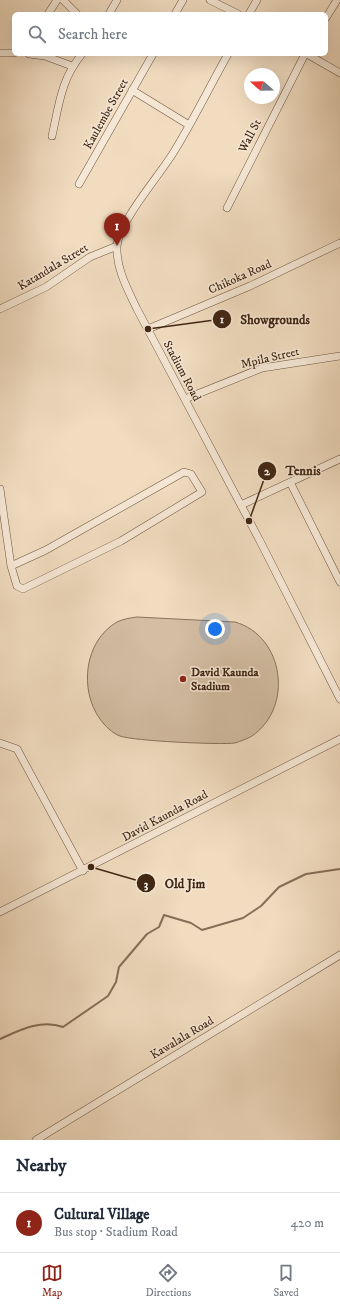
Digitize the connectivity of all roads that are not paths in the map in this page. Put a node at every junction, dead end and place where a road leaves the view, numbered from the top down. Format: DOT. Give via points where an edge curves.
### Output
graph roads {
  1 [pos="57,0"];
  2 [pos="63,0"];
  3 [pos="117,0"];
  4 [pos="183,0"];
  5 [pos="210,0"];
  6 [pos="257,0"];
  7 [pos="337,0"];
  8 [pos="49,12"];
  9 [pos="75,12"];
  10 [pos="110,12"];
  11 [pos="176,12"];
  12 [pos="234,12"];
  13 [pos="251,12"];
  14 [pos="328,15"];
  15 [pos="0,53"];
  16 [pos="12,53"];
  17 [pos="45,56"];
  18 [pos="80,56"];
  19 [pos="152,56"];
  20 [pos="227,56"];
  21 [pos="305,56"];
  22 [pos="310,56"];
  23 [pos="72,66"];
  24 [pos="340,73"];
  25 [pos="132,90"];
  26 [pos="189,125"];
  27 [pos="52,136"];
  28 [pos="79,184"];
  29 [pos="227,208"];
  30 [pos="340,243"];
  31 [pos="117,246"];
  32 [pos="0,309"];
  33 [pos="148,329"];
  34 [pos="340,356"];
  35 [pos="184,399"];
  36 [pos="340,459"];
  37 [pos="290,482"];
  38 [pos="0,489"];
  39 [pos="241,505"];
  40 [pos="11,566"];
  41 [pos="340,582"];
  42 [pos="340,699"];
  43 [pos="340,739"];
  44 [pos="0,743"];
  45 [pos="83,871"];
  46 [pos="0,912"];
  47 [pos="340,956"];
  48 [pos="36,1140"];
  1 -- 8 [label="street"];
  2 -- 9 [label="street"];
  3 -- 10 [label="street"];
  4 -- 11 [label="street"];
  5 -- 12 [label="street"];
  6 -- 13 [label="street"];
  7 -- 14 [label="street"];
  15 -- 16 [label="street"];
  17 -- 23 [label="street"];
  18 -- 23 [label="street"];
  19 -- 25 [label="street, Kaulembe Street"];
  20 -- 26 [label="street, Stadium Road"];
  21 -- 29 [label="street, Wall St"];
  22 -- 24 [label="street"];
  23 -- 27 [label="street" via="64,83"];
  25 -- 26 [label="street"];
  25 -- 28 [label="street, Kaulembe Street"];
  26 -- 31 [label="street, Stadium Road" via="162,172 128,219"];
  30 -- 33 [label="street, Chikoka Road" via="250,286"];
  31 -- 32 [label="street, Katandala Street" via="90,257 46,287"];
  31 -- 33 [label="street, Stadium Road" via="118,261 124,280"];
  33 -- 35 [label="street, Stadium Road"];
  34 -- 35 [label="street, Mpila Street" via="262,368"];
  35 -- 39 [label="street, Stadium Road"];
  36 -- 37 [label="street"];
  37 -- 39 [label="street"];
  37 -- 41 [label="street"];
  38 -- 40 [label="street"];
  39 -- 42 [label="street, Stadium Road"];
  40 -- 40 [label="street" via="17,586 23,589 122,541 202,492 191,474 184,472 46,550"];
  43 -- 45 [label="street, David Kaunda Road"];
  44 -- 45 [label="street" via="17,749"];
  45 -- 46 [label="street, David Kaunda Road"];
  47 -- 48 [label="street, Kawalala Road"];
}
